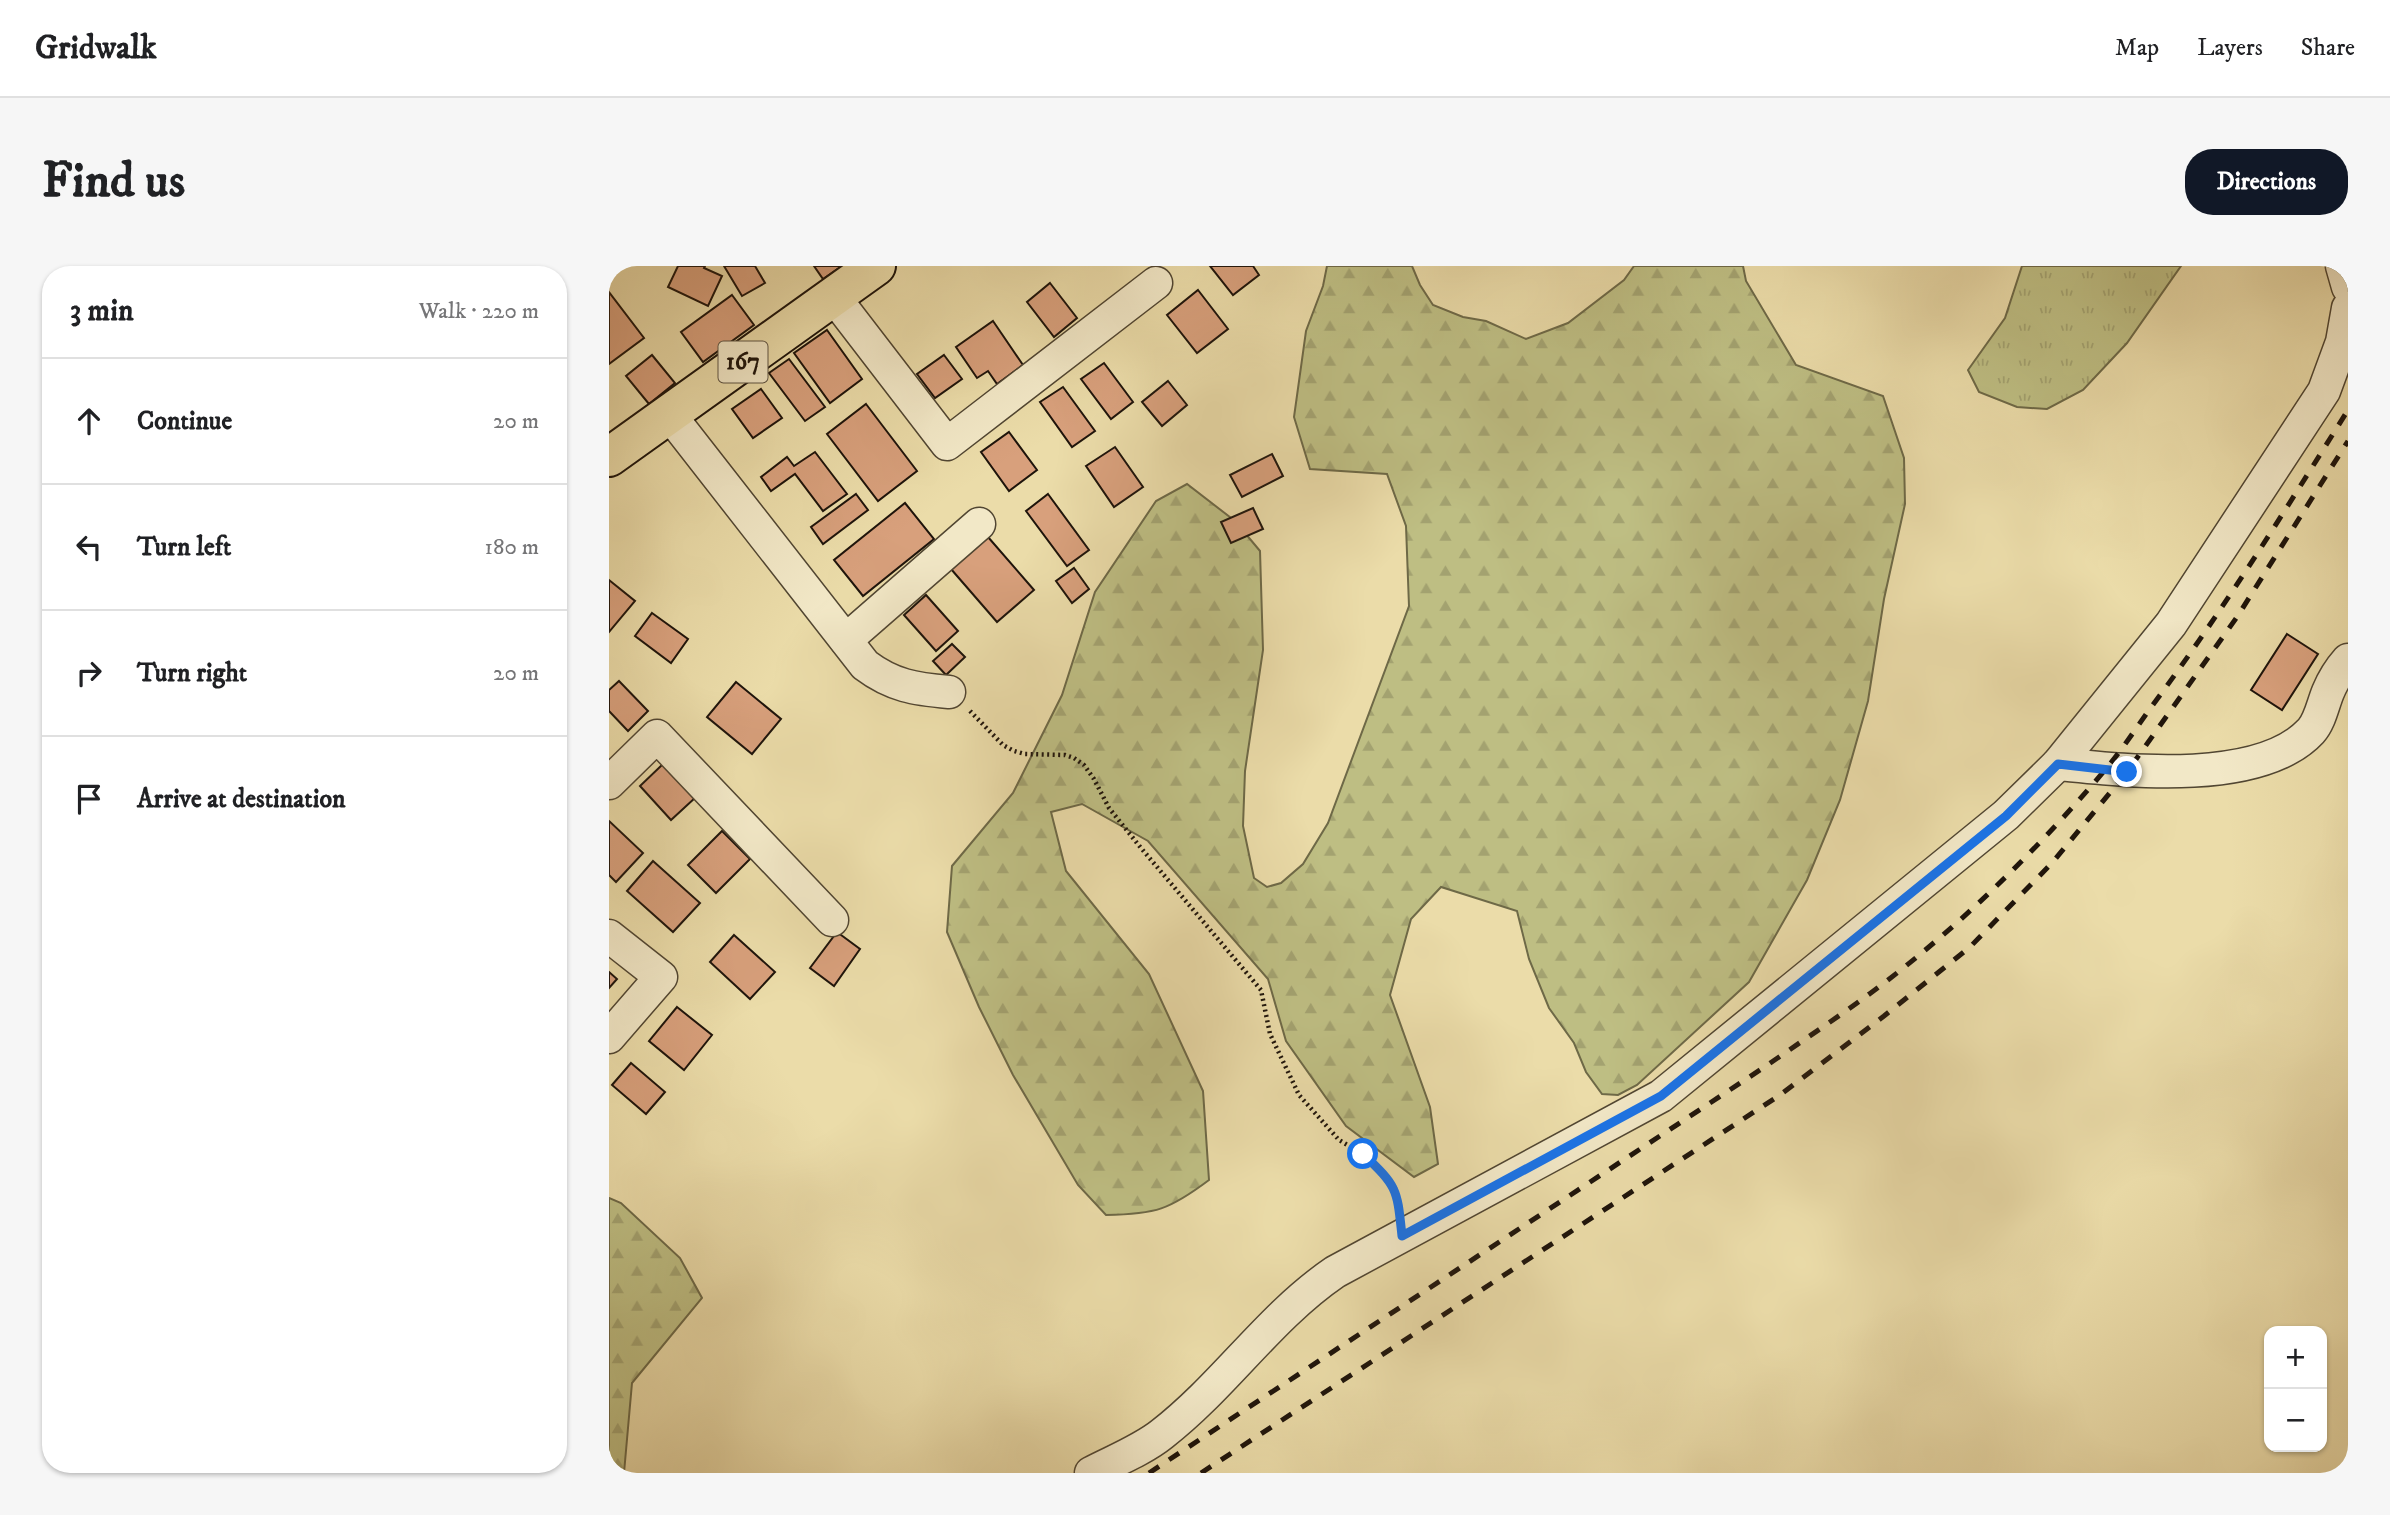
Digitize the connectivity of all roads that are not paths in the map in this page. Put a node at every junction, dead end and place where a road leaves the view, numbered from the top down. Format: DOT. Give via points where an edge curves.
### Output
graph roads {
  1 [pos="876,266"];
  2 [pos="2342,266"];
  3 [pos="1156,283"];
  4 [pos="2348,286"];
  5 [pos="834,297"];
  6 [pos="2348,308"];
  7 [pos="669,414"];
  8 [pos="609,457"];
  9 [pos="979,524"];
  10 [pos="846,640"];
  11 [pos="2348,660"];
  12 [pos="949,692"];
  13 [pos="2058,764"];
  14 [pos="609,783"];
  15 [pos="832,920"];
  16 [pos="609,936"];
  17 [pos="609,1037"];
  18 [pos="1091,1473"];
  1 -- 5 [label="highway, 167"];
  2 -- 4 [label="street"];
  3 -- 5 [label="street" via="947,444"];
  5 -- 7 [label="highway, 167"];
  6 -- 13 [label="street" via="2324,391 2171,624"];
  7 -- 8 [label="highway, 167"];
  7 -- 10 [label="street"];
  9 -- 10 [label="street"];
  10 -- 12 [label="street" via="882,678 902,686"];
  11 -- 13 [label="street" via="2330,687 2313,729 2273,756 2175,772"];
  13 -- 18 [label="street" via="2006,816 1661,1096 1335,1272 1287,1310 1160,1436"];
  14 -- 15 [label="street" via="657,736"];
  16 -- 17 [label="street" via="661,977"];
}
